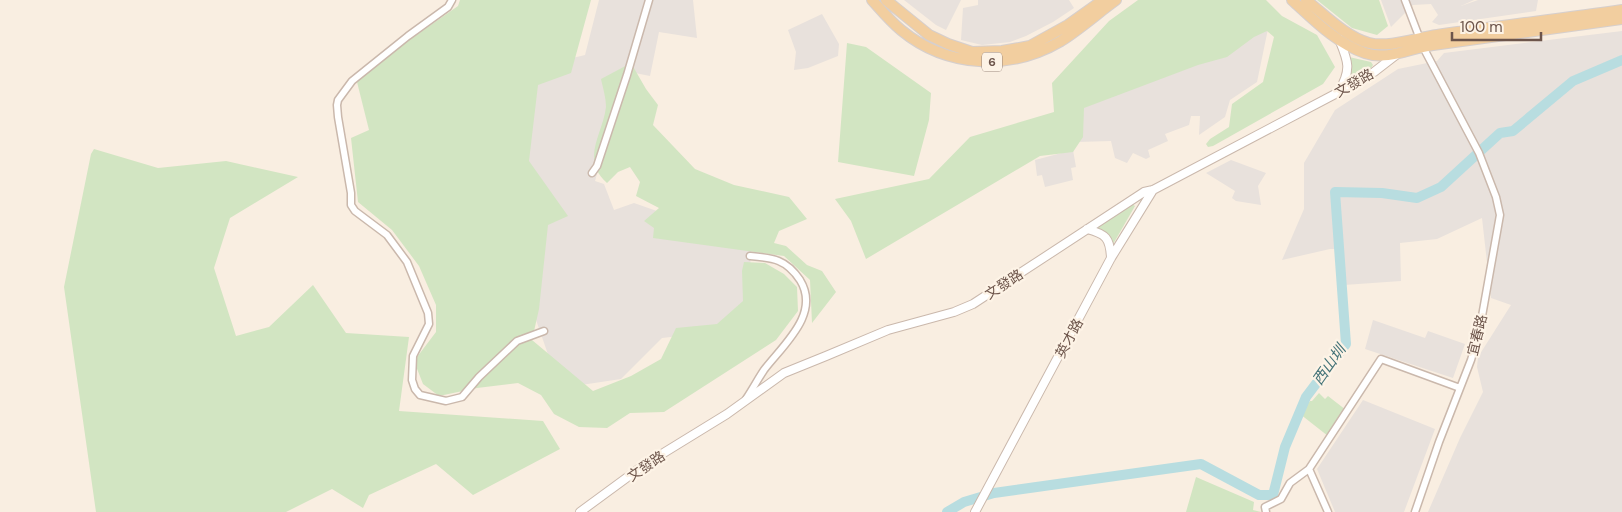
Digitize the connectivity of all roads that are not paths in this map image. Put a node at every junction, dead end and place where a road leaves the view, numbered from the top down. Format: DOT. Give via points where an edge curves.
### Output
graph roads {
  1 [pos="452,0"];
  2 [pos="649,0"];
  3 [pos="872,0"];
  4 [pos="886,0"];
  5 [pos="1103,0"];
  6 [pos="1116,0"];
  7 [pos="1292,0"];
  8 [pos="1306,0"];
  9 [pos="1405,0"];
  10 [pos="1622,10"];
  11 [pos="1622,19"];
  12 [pos="1339,39"];
  13 [pos="1422,42"];
  14 [pos="1396,55"];
  15 [pos="1338,92"];
  16 [pos="592,173"];
  17 [pos="1154,190"];
  18 [pos="1087,229"];
  19 [pos="750,256"];
  20 [pos="1111,258"];
  21 [pos="544,331"];
  22 [pos="1460,388"];
  23 [pos="746,400"];
  24 [pos="1310,469"];
  25 [pos="977,508"];
  26 [pos="580,512"];
  27 [pos="1266,512"];
  28 [pos="1328,512"];
  29 [pos="1415,512"];
  1 -- 21 [label="street" via="448,7 352,81 338,100 336,105 351,206 387,235 407,262 428,313 429,324 413,356 412,380 420,395 446,401 462,397 517,341"];
  2 -- 16 [label="street" via="627,75"];
  3 -- 6 [label="main road, 6" via="900,30 932,49 969,61 995,62 1028,55 1061,41"];
  4 -- 5 [label="main road, 6" via="929,35 972,52 1030,46"];
  7 -- 12 [label="main road"];
  8 -- 13 [label="main road" via="1362,41 1385,45"];
  9 -- 13 [label="street"];
  10 -- 13 [label="main road"];
  11 -- 13 [label="main road"];
  12 -- 14 [label="main road" via="1366,54"];
  12 -- 15 [label="street" via="1348,71"];
  13 -- 14 [label="main road"];
  13 -- 22 [label="street, 宜春路" via="1480,153 1500,215 1479,332"];
  14 -- 15 [label="street, 文發路" via="1374,72"];
  15 -- 17 [label="street, 文發路"];
  17 -- 18 [label="street, 文發路" via="1144,192"];
  17 -- 20 [label="street, 英才路"];
  18 -- 20 [label="street" via="1108,239"];
  18 -- 23 [label="street, 文發路" via="973,304 888,330 784,373"];
  19 -- 23 [label="street" via="772,258 794,271 804,288 807,305 802,321 763,371"];
  20 -- 25 [label="street, 英才路"];
  22 -- 24 [label="street" via="1381,360"];
  22 -- 29 [label="street, 宜春路"];
  23 -- 26 [label="street, 文發路" via="644,465"];
  24 -- 27 [label="street" via="1290,483 1281,499 1265,507"];
  24 -- 28 [label="street"];
}
